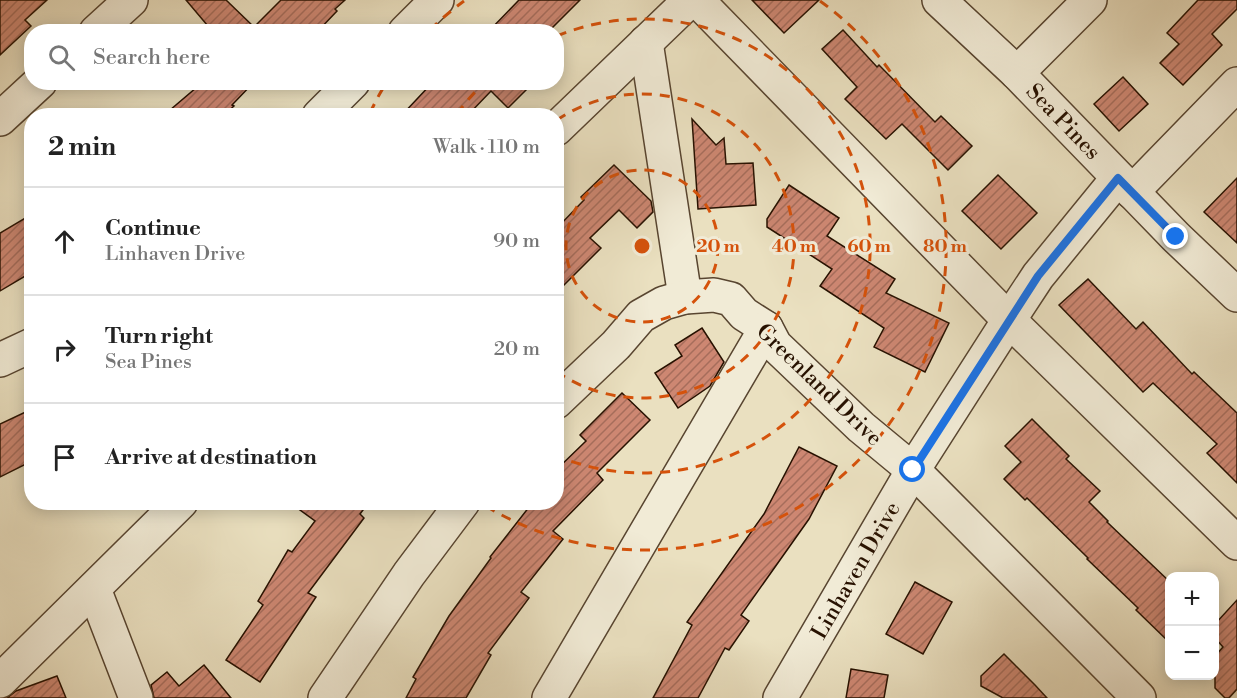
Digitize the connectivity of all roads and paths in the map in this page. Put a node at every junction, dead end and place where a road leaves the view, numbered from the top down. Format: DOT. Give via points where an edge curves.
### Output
graph roads {
  1 [pos="131,0"];
  2 [pos="437,0"];
  3 [pos="690,0"];
  4 [pos="697,0"];
  5 [pos="939,0"];
  6 [pos="1090,0"];
  7 [pos="105,24"];
  8 [pos="413,24"];
  9 [pos="646,42"];
  10 [pos="1017,73"];
  11 [pos="1237,84"];
  12 [pos="31,90"];
  13 [pos="345,90"];
  14 [pos="327,108"];
  15 [pos="0,119"];
  16 [pos="564,121"];
  17 [pos="1125,185"];
  18 [pos="1237,295"];
  19 [pos="685,297"];
  20 [pos="1009,320"];
  21 [pos="765,328"];
  22 [pos="24,349"];
  23 [pos="0,360"];
  24 [pos="564,394"];
  25 [pos="913,470"];
  26 [pos="173,510"];
  27 [pos="458,510"];
  28 [pos="1237,543"];
  29 [pos="94,589"];
  30 [pos="0,681"];
  31 [pos="136,698"];
  32 [pos="325,698"];
  33 [pos="549,698"];
  34 [pos="780,698"];
  35 [pos="1139,698"];
  1 -- 7 [label="street"];
  2 -- 8 [label="street"];
  3 -- 9 [label="street"];
  4 -- 20 [label="street"];
  5 -- 10 [label="street, Sea Pines"];
  6 -- 10 [label="street"];
  9 -- 16 [label="street"];
  9 -- 19 [label="street"];
  10 -- 17 [label="street, Sea Pines"];
  11 -- 17 [label="street, Linhaven Drive"];
  12 -- 15 [label="street"];
  13 -- 14 [label="street"];
  17 -- 18 [label="street, Sea Pines"];
  17 -- 20 [label="street, Linhaven Drive" via="1038,276"];
  19 -- 21 [label="street, Greenland Drive" via="714,295 731,299"];
  19 -- 24 [label="street, Greenland Drive" via="641,316"];
  20 -- 25 [label="street, Linhaven Drive"];
  20 -- 28 [label="street"];
  21 -- 25 [label="street, Greenland Drive" via="775,345 861,427"];
  21 -- 33 [label="street"];
  22 -- 23 [label="street"];
  25 -- 34 [label="street, Linhaven Drive"];
  25 -- 35 [label="street, Greenland Drive"];
  26 -- 29 [label="street"];
  27 -- 32 [label="street"];
  29 -- 30 [label="street"];
  29 -- 31 [label="street"];
}
